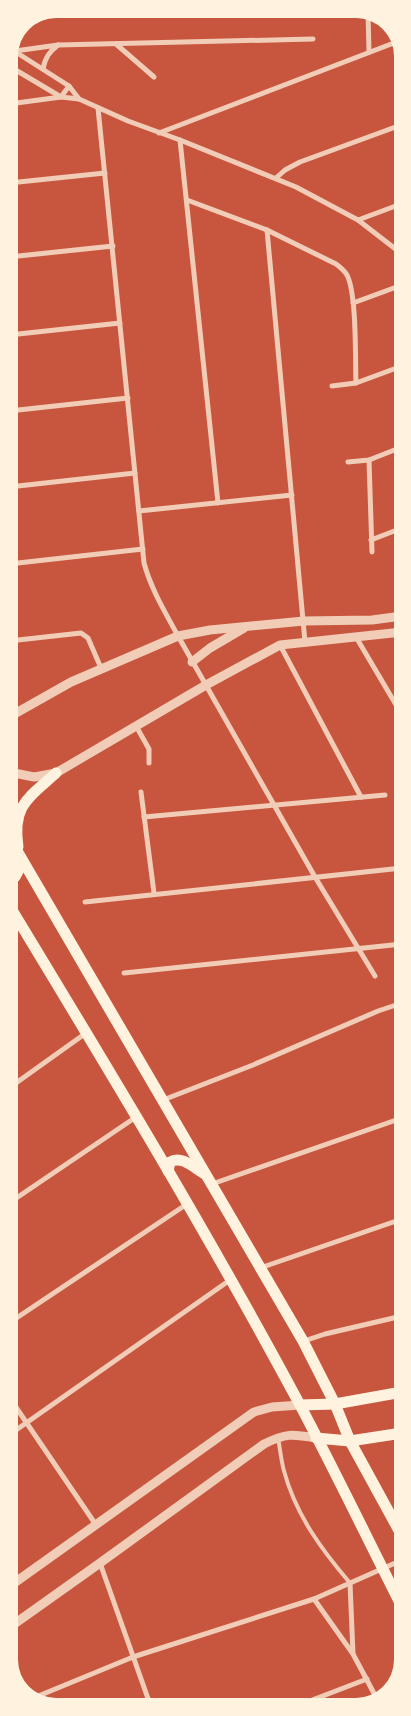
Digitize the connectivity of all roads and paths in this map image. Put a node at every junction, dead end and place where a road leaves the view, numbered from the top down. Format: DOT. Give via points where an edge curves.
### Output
graph roads {
  1 [pos="368,19"];
  2 [pos="313,39"];
  3 [pos="116,43"];
  4 [pos="392,43"];
  5 [pos="58,45"];
  6 [pos="18,49"];
  7 [pos="369,52"];
  8 [pos="17,53"];
  9 [pos="43,69"];
  10 [pos="17,71"];
  11 [pos="154,77"];
  12 [pos="69,86"];
  13 [pos="61,97"];
  14 [pos="80,99"];
  15 [pos="17,103"];
  16 [pos="98,108"];
  17 [pos="394,128"];
  18 [pos="158,133"];
  19 [pos="180,140"];
  20 [pos="105,173"];
  21 [pos="276,178"];
  22 [pos="17,182"];
  23 [pos="187,200"];
  24 [pos="394,207"];
  25 [pos="358,220"];
  26 [pos="267,230"];
  27 [pos="112,246"];
  28 [pos="394,248"];
  29 [pos="17,256"];
  30 [pos="394,288"];
  31 [pos="353,303"];
  32 [pos="120,323"];
  33 [pos="17,334"];
  34 [pos="394,369"];
  35 [pos="356,383"];
  36 [pos="332,386"];
  37 [pos="128,398"];
  38 [pos="17,410"];
  39 [pos="394,450"];
  40 [pos="369,460"];
  41 [pos="348,462"];
  42 [pos="136,473"];
  43 [pos="17,486"];
  44 [pos="292,495"];
  45 [pos="218,502"];
  46 [pos="139,511"];
  47 [pos="394,531"];
  48 [pos="371,540"];
  49 [pos="143,549"];
  50 [pos="372,552"];
  51 [pos="17,563"];
  52 [pos="394,617"];
  53 [pos="304,621"];
  54 [pos="246,626"];
  55 [pos="394,633"];
  56 [pos="178,636"];
  57 [pos="356,637"];
  58 [pos="17,640"];
  59 [pos="305,642"];
  60 [pos="280,645"];
  61 [pos="192,662"];
  62 [pos="101,668"];
  63 [pos="206,685"];
  64 [pos="394,702"];
  65 [pos="17,712"];
  66 [pos="136,726"];
  67 [pos="149,763"];
  68 [pos="56,773"];
  69 [pos="17,774"];
  70 [pos="141,792"];
  71 [pos="385,795"];
  72 [pos="361,797"];
  73 [pos="274,804"];
  74 [pos="144,817"];
  75 [pos="17,822"];
  76 [pos="17,839"];
  77 [pos="17,850"];
  78 [pos="21,857"];
  79 [pos="17,868"];
  80 [pos="394,869"];
  81 [pos="315,877"];
  82 [pos="154,894"];
  83 [pos="85,902"];
  84 [pos="17,918"];
  85 [pos="394,945"];
  86 [pos="360,949"];
  87 [pos="124,973"];
  88 [pos="375,976"];
  89 [pos="394,1005"];
  90 [pos="87,1033"];
  91 [pos="17,1082"];
  92 [pos="163,1100"];
  93 [pos="137,1117"];
  94 [pos="394,1121"];
  95 [pos="168,1171"];
  96 [pos="209,1180"];
  97 [pos="17,1199"];
  98 [pos="187,1203"];
  99 [pos="394,1222"];
  100 [pos="259,1268"];
  101 [pos="231,1280"];
  102 [pos="17,1318"];
  103 [pos="394,1318"];
  104 [pos="303,1341"];
  105 [pos="394,1393"];
  106 [pos="335,1404"];
  107 [pos="300,1405"];
  108 [pos="17,1407"];
  109 [pos="27,1422"];
  110 [pos="17,1429"];
  111 [pos="394,1434"];
  112 [pos="278,1437"];
  113 [pos="316,1438"];
  114 [pos="350,1440"];
  115 [pos="394,1521"];
  116 [pos="96,1525"];
  117 [pos="394,1563"];
  118 [pos="100,1564"];
  119 [pos="383,1568"];
  120 [pos="17,1581"];
  121 [pos="350,1583"];
  122 [pos="394,1591"];
  123 [pos="314,1599"];
  124 [pos="17,1622"];
  125 [pos="353,1654"];
  126 [pos="133,1657"];
  127 [pos="366,1679"];
  128 [pos="374,1694"];
  129 [pos="40,1695"];
  130 [pos="148,1698"];
  131 [pos="315,1698"];
  1 -- 7 [label="street"];
  2 -- 3 [label="street"];
  3 -- 5 [label="street"];
  3 -- 11 [label="street"];
  4 -- 7 [label="street"];
  5 -- 6 [label="street"];
  5 -- 9 [label="street" via="50,51"];
  7 -- 18 [label="street"];
  8 -- 9 [label="street"];
  9 -- 12 [label="street"];
  10 -- 13 [label="street"];
  12 -- 13 [label="street"];
  12 -- 14 [label="street"];
  13 -- 14 [label="street"];
  13 -- 15 [label="street"];
  14 -- 16 [label="street"];
  16 -- 18 [label="street"];
  16 -- 20 [label="street"];
  17 -- 21 [label="street" via="300,162"];
  18 -- 19 [label="street"];
  19 -- 21 [label="street"];
  19 -- 23 [label="street"];
  20 -- 22 [label="street"];
  20 -- 27 [label="street"];
  21 -- 25 [label="street"];
  23 -- 26 [label="street"];
  23 -- 45 [label="street"];
  24 -- 25 [label="street"];
  25 -- 28 [label="street"];
  26 -- 31 [label="street" via="336,264 350,282"];
  26 -- 44 [label="street"];
  27 -- 29 [label="street"];
  27 -- 32 [label="street"];
  30 -- 31 [label="street"];
  31 -- 35 [label="street"];
  32 -- 33 [label="street"];
  32 -- 37 [label="street"];
  34 -- 35 [label="street"];
  35 -- 36 [label="street"];
  37 -- 38 [label="street"];
  37 -- 42 [label="street"];
  39 -- 40 [label="street"];
  40 -- 41 [label="street"];
  40 -- 48 [label="street"];
  42 -- 43 [label="street"];
  42 -- 46 [label="street"];
  44 -- 45 [label="street"];
  44 -- 53 [label="street"];
  45 -- 46 [label="street"];
  46 -- 49 [label="street"];
  47 -- 48 [label="street"];
  48 -- 50 [label="street"];
  49 -- 51 [label="street"];
  49 -- 56 [label="street" via="152,587"];
  52 -- 53 [label="street"];
  53 -- 54 [label="street"];
  53 -- 59 [label="street"];
  54 -- 56 [label="street"];
  54 -- 61 [label="street"];
  55 -- 57 [label="street"];
  56 -- 61 [label="street"];
  56 -- 62 [label="street"];
  57 -- 59 [label="street"];
  57 -- 64 [label="street"];
  58 -- 62 [label="street" via="80,633 88,638"];
  59 -- 60 [label="street"];
  60 -- 63 [label="street"];
  60 -- 72 [label="street"];
  61 -- 63 [label="street"];
  62 -- 65 [label="street"];
  63 -- 66 [label="street"];
  63 -- 73 [label="street"];
  66 -- 67 [label="street" via="149,749"];
  66 -- 68 [label="street"];
  68 -- 69 [label="street" via="34,777"];
  68 -- 75 [label="main road" via="29,797"];
  70 -- 74 [label="street"];
  71 -- 72 [label="street"];
  72 -- 73 [label="street"];
  73 -- 74 [label="street"];
  73 -- 81 [label="street"];
  74 -- 82 [label="street"];
  76 -- 78 [label="main road"];
  77 -- 78 [label="main road"];
  78 -- 79 [label="main road"];
  78 -- 92 [label="main road"];
  80 -- 81 [label="street"];
  81 -- 82 [label="street"];
  81 -- 86 [label="street"];
  82 -- 83 [label="street"];
  84 -- 90 [label="main road"];
  85 -- 86 [label="street"];
  86 -- 87 [label="street"];
  86 -- 88 [label="street"];
  89 -- 92 [label="street" via="253,1066"];
  90 -- 91 [label="street"];
  90 -- 93 [label="main road"];
  92 -- 96 [label="main road"];
  93 -- 95 [label="main road"];
  93 -- 97 [label="street"];
  94 -- 96 [label="street"];
  95 -- 96 [label="main road" via="170,1162 181,1159"];
  95 -- 98 [label="main road"];
  96 -- 100 [label="main road"];
  98 -- 101 [label="main road"];
  98 -- 102 [label="street"];
  99 -- 100 [label="street"];
  100 -- 104 [label="main road"];
  101 -- 107 [label="main road"];
  101 -- 109 [label="street"];
  103 -- 104 [label="street"];
  104 -- 106 [label="main road"];
  105 -- 106 [label="main road"];
  106 -- 107 [label="main road"];
  106 -- 114 [label="main road"];
  107 -- 113 [label="main road"];
  107 -- 116 [label="street" via="254,1412"];
  108 -- 109 [label="street"];
  109 -- 110 [label="street"];
  109 -- 116 [label="street"];
  111 -- 114 [label="main road"];
  112 -- 113 [label="street" via="291,1434"];
  112 -- 118 [label="street"];
  112 -- 121 [label="lane" via="284,1470 304,1521"];
  113 -- 114 [label="main road"];
  113 -- 119 [label="main road"];
  114 -- 115 [label="main road"];
  116 -- 120 [label="street"];
  117 -- 119 [label="street"];
  118 -- 124 [label="street"];
  118 -- 126 [label="street"];
  119 -- 121 [label="street"];
  119 -- 122 [label="main road"];
  121 -- 123 [label="street"];
  121 -- 125 [label="street"];
  123 -- 125 [label="street"];
  123 -- 126 [label="street"];
  125 -- 127 [label="street"];
  126 -- 129 [label="street"];
  126 -- 130 [label="street"];
  127 -- 128 [label="street"];
  127 -- 131 [label="street"];
}
